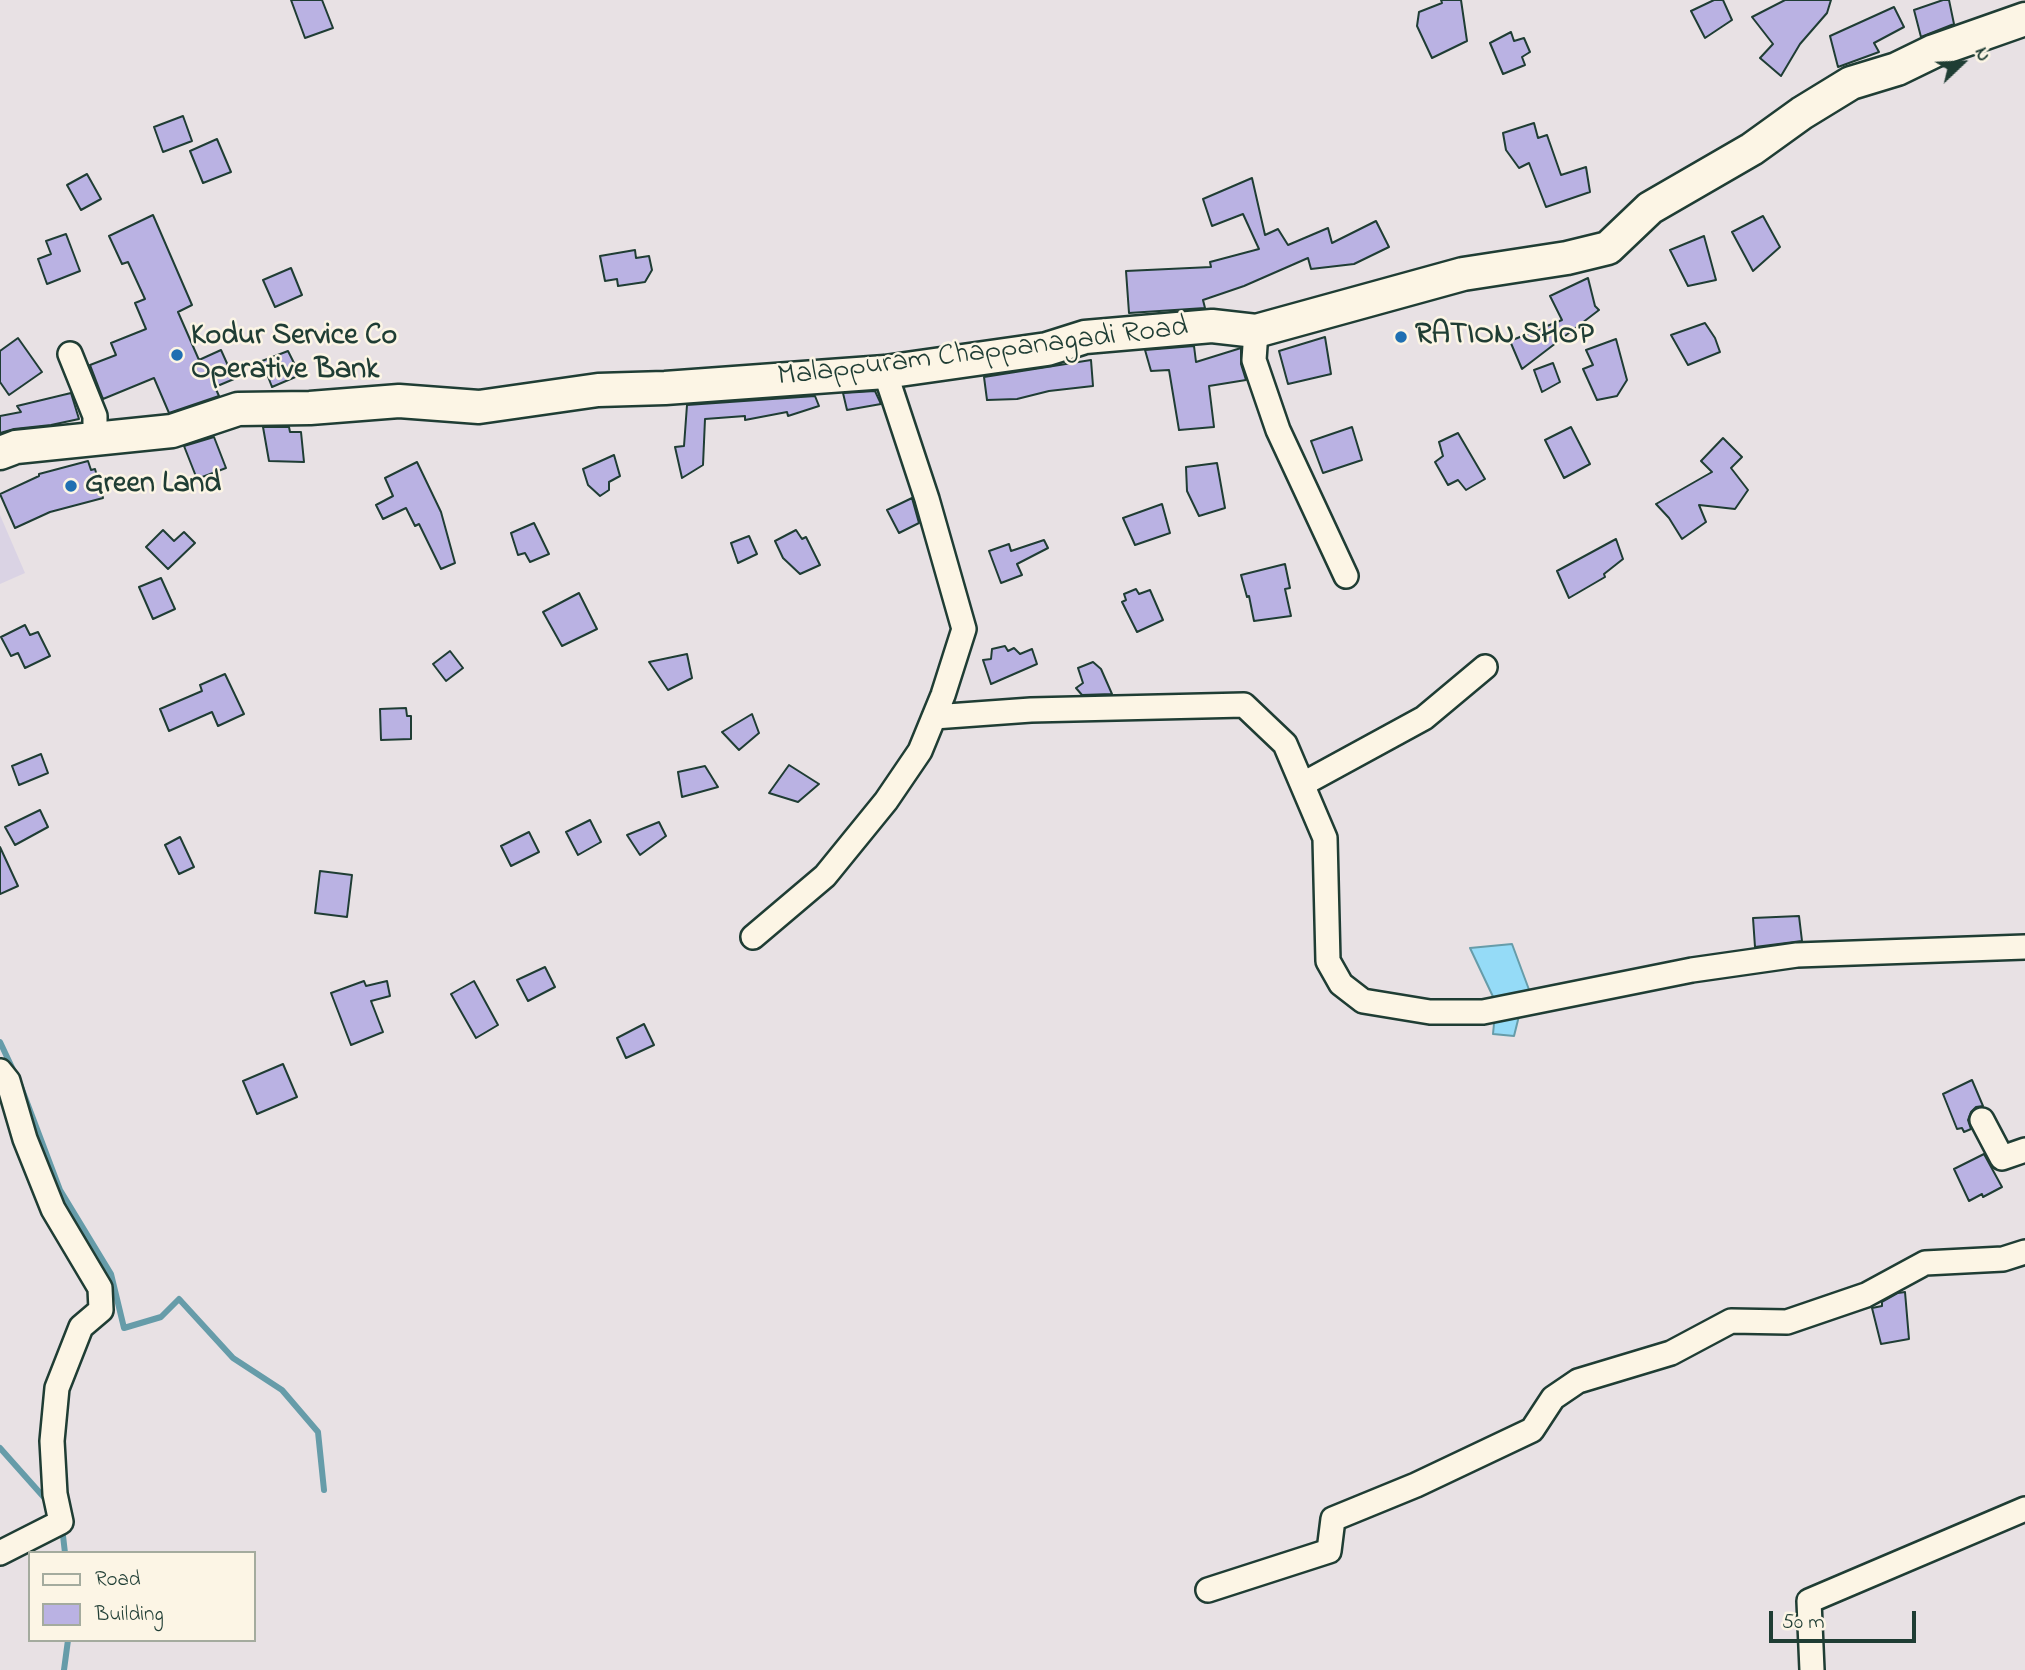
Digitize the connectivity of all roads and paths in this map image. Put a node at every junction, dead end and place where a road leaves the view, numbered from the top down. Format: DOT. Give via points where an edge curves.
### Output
graph roads {
  1 [pos="2025,19"];
  2 [pos="1256,331"];
  3 [pos="70,354"];
  4 [pos="885,372"];
  5 [pos="95,440"];
  6 [pos="0,453"];
  7 [pos="1346,576"];
  8 [pos="1485,667"];
  9 [pos="934,717"];
  10 [pos="1303,784"];
  11 [pos="753,937"];
  12 [pos="2025,947"];
  13 [pos="0,1071"];
  14 [pos="1982,1120"];
  15 [pos="2025,1150"];
  16 [pos="2025,1252"];
  17 [pos="2025,1508"];
  18 [pos="0,1553"];
  19 [pos="1208,1590"];
  20 [pos="1812,1670"];
  1 -- 2 [label="street, Malappuram Chappanagadi Road" via="1851,83 1752,149 1650,208 1608,248 1463,274"];
  2 -- 4 [label="street, Malappuram Chappanagadi Road" via="1212,326 1085,337 1047,349"];
  2 -- 7 [label="street" via="1254,360 1278,430"];
  3 -- 5 [label="street" via="95,416"];
  4 -- 5 [label="street, Malappuram Chappanagadi Road" via="598,390 479,407 399,401 238,409 172,431"];
  4 -- 9 [label="street" via="964,629"];
  5 -- 6 [label="street, Malappuram Chappanagadi Road" via="16,447"];
  8 -- 10 [label="street" via="1424,718"];
  9 -- 10 [label="street" via="1244,705 1284,744"];
  9 -- 11 [label="street" via="920,751 893,791 825,876"];
  10 -- 12 [label="street" via="1325,838 1328,961 1342,984 1363,1001 1430,1012 1483,1012 1692,970 1797,955"];
  13 -- 18 [label="street" via="8,1081 53,1209 100,1288 101,1310 81,1327 57,1388 52,1441 61,1522"];
  14 -- 15 [label="street" via="2002,1158"];
  16 -- 19 [label="street" via="2003,1259 1924,1263 1866,1295 1826,1309 1787,1322 1731,1321 1671,1353 1578,1381 1553,1398 1532,1430 1333,1520 1329,1551"];
  17 -- 20 [label="street" via="1809,1601"];
}
